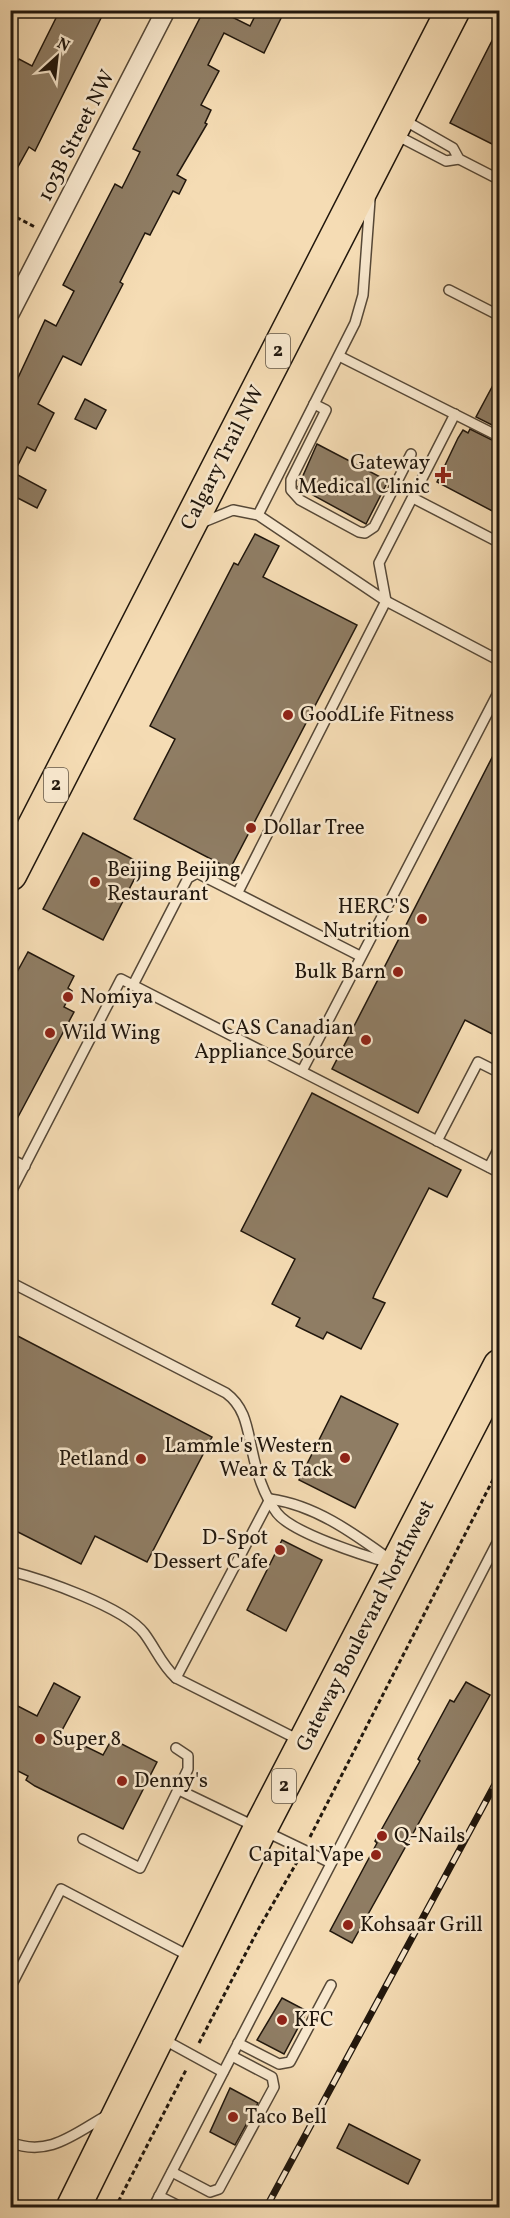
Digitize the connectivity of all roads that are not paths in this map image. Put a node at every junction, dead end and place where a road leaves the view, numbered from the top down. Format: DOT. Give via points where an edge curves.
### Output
graph roads {
  1 [pos="166,10"];
  2 [pos="453,10"];
  3 [pos="394,125"];
  4 [pos="459,159"];
  5 [pos="374,166"];
  6 [pos="500,180"];
  7 [pos="449,290"];
  8 [pos="10,313"];
  9 [pos="500,316"];
  10 [pos="339,356"];
  11 [pos="314,404"];
  12 [pos="455,414"];
  13 [pos="500,437"];
  14 [pos="411,454"];
  15 [pos="413,498"];
  16 [pos="258,515"];
  17 [pos="183,537"];
  18 [pos="500,543"];
  19 [pos="386,601"];
  20 [pos="500,661"];
  21 [pos="500,689"];
  22 [pos="10,874"];
  23 [pos="238,892"];
  24 [pos="360,956"];
  25 [pos="134,985"];
  26 [pos="302,1071"];
  27 [pos="500,1073"];
  28 [pos="437,1141"];
  29 [pos="500,1146"];
  30 [pos="10,1159"];
  31 [pos="25,1166"];
  32 [pos="489,1167"];
  33 [pos="499,1173"];
  34 [pos="10,1194"];
  35 [pos="10,1282"];
  36 [pos="500,1366"];
  37 [pos="270,1499"];
  38 [pos="500,1537"];
  39 [pos="398,1566"];
  40 [pos="10,1571"];
  41 [pos="176,1678"];
  42 [pos="307,1743"];
  43 [pos="176,1748"];
  44 [pos="179,1790"];
  45 [pos="260,1831"];
  46 [pos="83,1839"];
  47 [pos="331,1863"];
  48 [pos="197,1960"];
  49 [pos="332,1985"];
  50 [pos="10,1988"];
  51 [pos="159,2037"];
  52 [pos="238,2043"];
  53 [pos="232,2056"];
  54 [pos="223,2072"];
  55 [pos="126,2104"];
  56 [pos="10,2142"];
  57 [pos="172,2172"];
  58 [pos="159,2196"];
  59 [pos="10,2198"];
  60 [pos="18,2208"];
  61 [pos="73,2208"];
  62 [pos="153,2208"];
  63 [pos="183,2208"];
  1 -- 8 [label="street, 103B Street NW"];
  2 -- 3 [label="highway, Calgary Trail NW / 2"];
  3 -- 4 [label="lane" via="453,148"];
  3 -- 4 [label="lane" via="446,161"];
  3 -- 5 [label="highway, Calgary Trail NW / 2"];
  4 -- 6 [label="lane"];
  5 -- 10 [label="lane" via="363,295"];
  5 -- 17 [label="highway, Calgary Trail NW / 2"];
  7 -- 9 [label="lane"];
  10 -- 11 [label="lane"];
  10 -- 12 [label="lane"];
  11 -- 14 [label="lane" via="326,410 291,480 293,496 365,533 374,527"];
  11 -- 16 [label="lane"];
  12 -- 13 [label="lane"];
  12 -- 15 [label="lane"];
  15 -- 18 [label="lane"];
  15 -- 19 [label="lane" via="379,563"];
  16 -- 17 [label="lane" via="226,511"];
  16 -- 19 [label="lane"];
  17 -- 22 [label="highway, Calgary Trail NW / 2"];
  19 -- 20 [label="lane"];
  19 -- 23 [label="lane"];
  21 -- 24 [label="lane"];
  23 -- 24 [label="lane"];
  23 -- 25 [label="lane" via="203,874 188,878"];
  24 -- 26 [label="lane"];
  25 -- 26 [label="lane"];
  25 -- 31 [label="lane" via="121,979"];
  26 -- 28 [label="lane"];
  27 -- 28 [label="lane" via="478,1062"];
  28 -- 32 [label="lane"];
  29 -- 32 [label="lane"];
  30 -- 31 [label="lane"];
  31 -- 34 [label="lane"];
  32 -- 33 [label="lane"];
  35 -- 37 [label="lane" via="234,1399 243,1413 259,1481"];
  36 -- 39 [label="highway, Gateway Boulevard Northwest / 2"];
  37 -- 39 [label="lane" via="291,1502 352,1532"];
  37 -- 39 [label="lane" via="277,1514 287,1522 344,1550"];
  37 -- 41 [label="lane"];
  38 -- 47 [label="lane"];
  39 -- 42 [label="highway, Gateway Boulevard Northwest / 2"];
  40 -- 41 [label="lane" via="65,1588 129,1620 144,1633 158,1659"];
  41 -- 42 [label="lane"];
  42 -- 45 [label="highway, Gateway Boulevard Northwest / 2"];
  43 -- 44 [label="lane" via="190,1762"];
  44 -- 45 [label="lane"];
  44 -- 46 [label="lane" via="140,1868"];
  45 -- 47 [label="lane"];
  45 -- 48 [label="highway, Gateway Boulevard Northwest / 2"];
  47 -- 52 [label="lane"];
  48 -- 50 [label="lane" via="61,1889"];
  48 -- 51 [label="highway, Gateway Boulevard Northwest / 2"];
  49 -- 52 [label="lane" via="290,2062 279,2064"];
  51 -- 54 [label="lane"];
  51 -- 55 [label="highway, Gateway Boulevard Northwest / 2"];
  52 -- 53 [label="lane"];
  53 -- 54 [label="lane"];
  53 -- 57 [label="lane" via="272,2077 274,2086 219,2189 210,2192"];
  54 -- 57 [label="lane"];
  55 -- 56 [label="lane" via="56,2146 29,2148"];
  55 -- 61 [label="highway, Gateway Boulevard Northwest / 2"];
  57 -- 58 [label="lane"];
  58 -- 62 [label="lane"];
  58 -- 63 [label="lane"];
  59 -- 60 [label="lane"];
}
